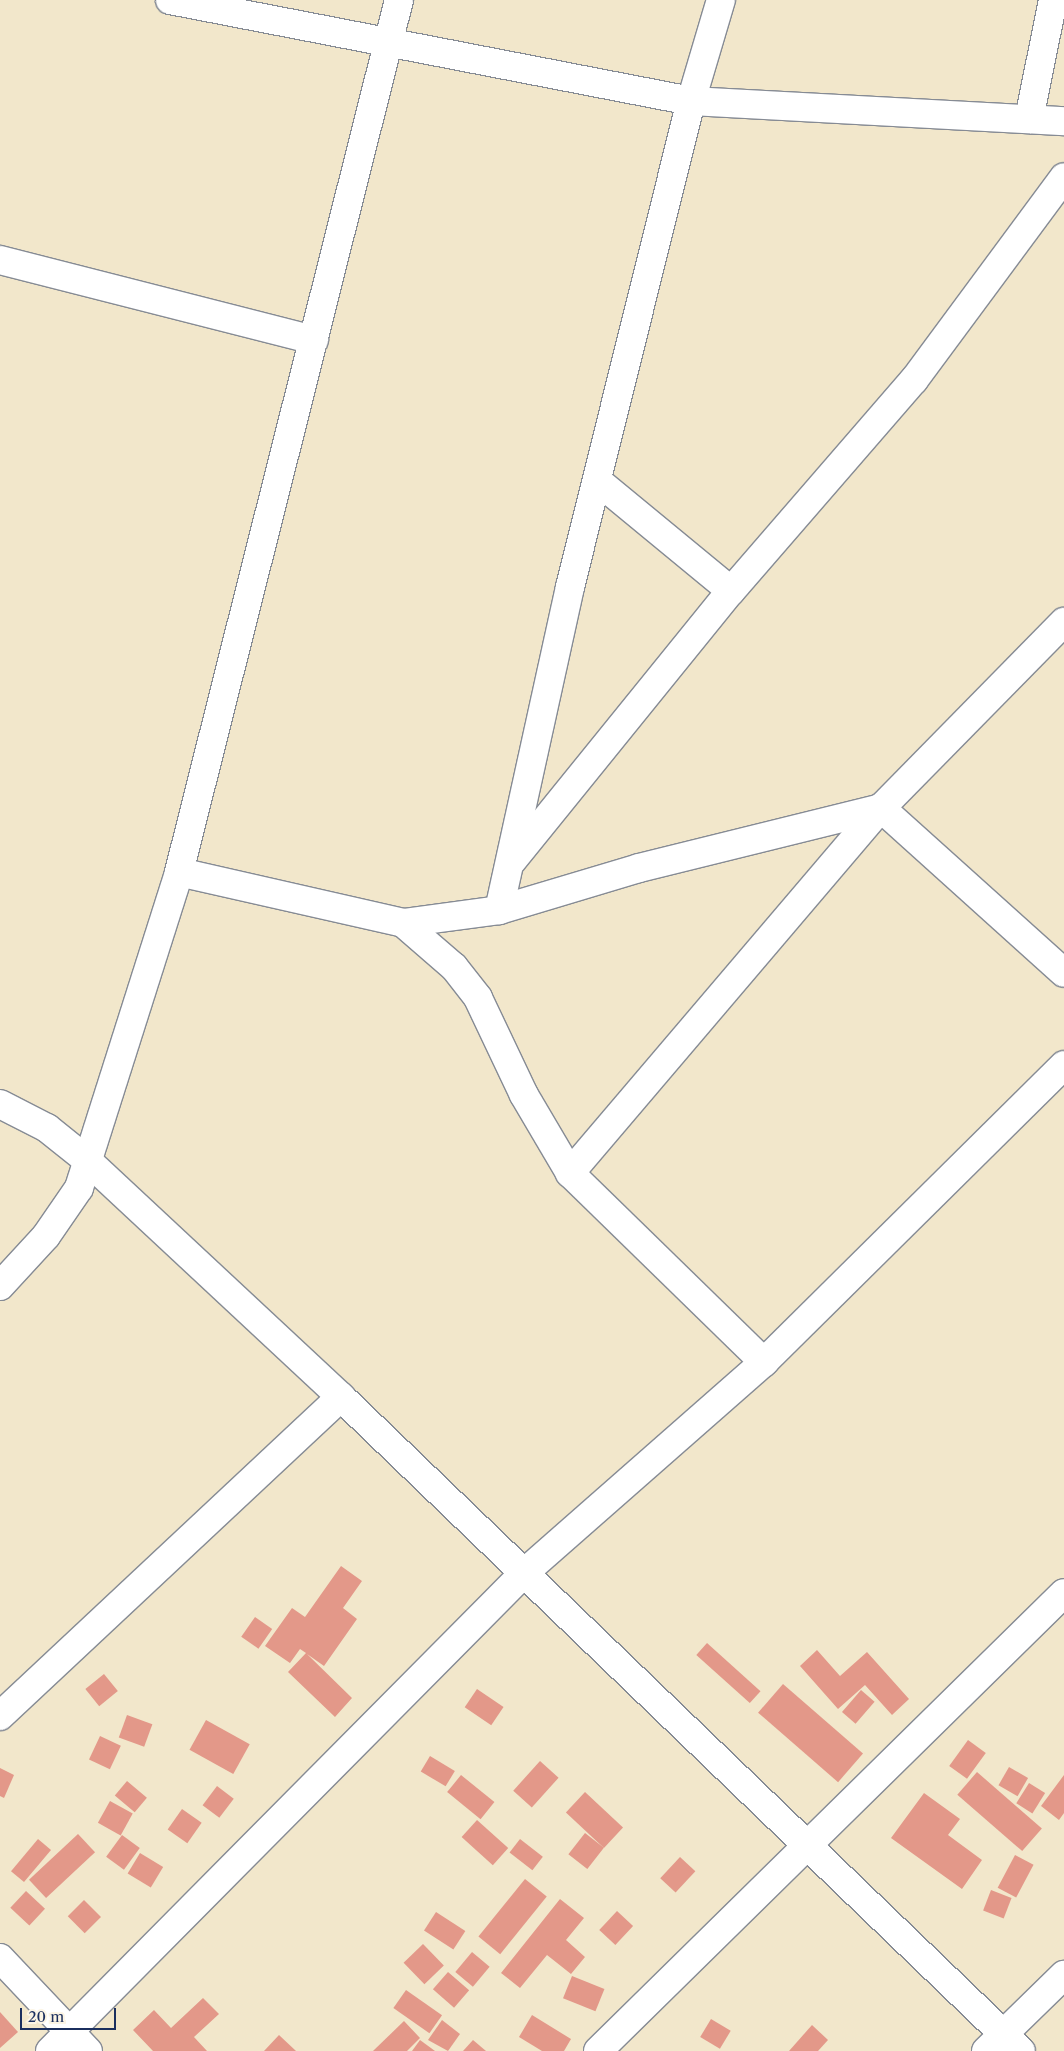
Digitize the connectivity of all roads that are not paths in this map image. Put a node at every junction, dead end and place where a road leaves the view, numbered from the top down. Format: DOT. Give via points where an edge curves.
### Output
graph roads {
  1 [pos="170,0"];
  2 [pos="399,0"];
  3 [pos="721,0"];
  4 [pos="1053,0"];
  5 [pos="389,41"];
  6 [pos="691,101"];
  7 [pos="1030,119"];
  8 [pos="1064,121"];
  9 [pos="1064,177"];
  10 [pos="0,260"];
  11 [pos="314,340"];
  12 [pos="599,482"];
  13 [pos="731,591"];
  14 [pos="1064,622"];
  15 [pos="881,808"];
  16 [pos="508,866"];
  17 [pos="179,872"];
  18 [pos="499,910"];
  19 [pos="403,923"];
  20 [pos="1064,973"];
  21 [pos="1064,1065"];
  22 [pos="0,1104"];
  23 [pos="88,1160"];
  24 [pos="570,1173"];
  25 [pos="0,1286"];
  26 [pos="764,1362"];
  27 [pos="341,1397"];
  28 [pos="524,1573"];
  29 [pos="1064,1594"];
  30 [pos="0,1716"];
  31 [pos="806,1844"];
  32 [pos="0,1958"];
  33 [pos="1064,1975"];
  34 [pos="59,2042"];
  35 [pos="1003,2045"];
  36 [pos="88,2051"];
  37 [pos="598,2051"];
  1 -- 5 [label="street"];
  2 -- 5 [label="street"];
  3 -- 6 [label="street"];
  4 -- 7 [label="street"];
  5 -- 6 [label="street"];
  5 -- 11 [label="street"];
  6 -- 7 [label="street"];
  6 -- 12 [label="street"];
  7 -- 8 [label="street"];
  9 -- 13 [label="street" via="914,380"];
  10 -- 11 [label="street"];
  11 -- 17 [label="street"];
  12 -- 13 [label="street"];
  12 -- 16 [label="street" via="570,588"];
  13 -- 16 [label="street"];
  14 -- 15 [label="street"];
  15 -- 18 [label="street" via="639,868"];
  15 -- 20 [label="street"];
  15 -- 24 [label="street"];
  16 -- 18 [label="street"];
  17 -- 19 [label="street"];
  17 -- 23 [label="street"];
  18 -- 19 [label="street"];
  19 -- 24 [label="street" via="454,967 478,998 524,1096"];
  21 -- 26 [label="street"];
  22 -- 23 [label="street" via="47,1128"];
  23 -- 25 [label="street" via="67,1209"];
  23 -- 27 [label="street"];
  24 -- 26 [label="street"];
  26 -- 28 [label="street"];
  27 -- 28 [label="street"];
  27 -- 30 [label="street"];
  28 -- 31 [label="street"];
  28 -- 34 [label="street"];
  29 -- 31 [label="street"];
  31 -- 35 [label="street"];
  31 -- 37 [label="street"];
  32 -- 34 [label="street"];
  33 -- 35 [label="street"];
  34 -- 36 [label="street"];
}
